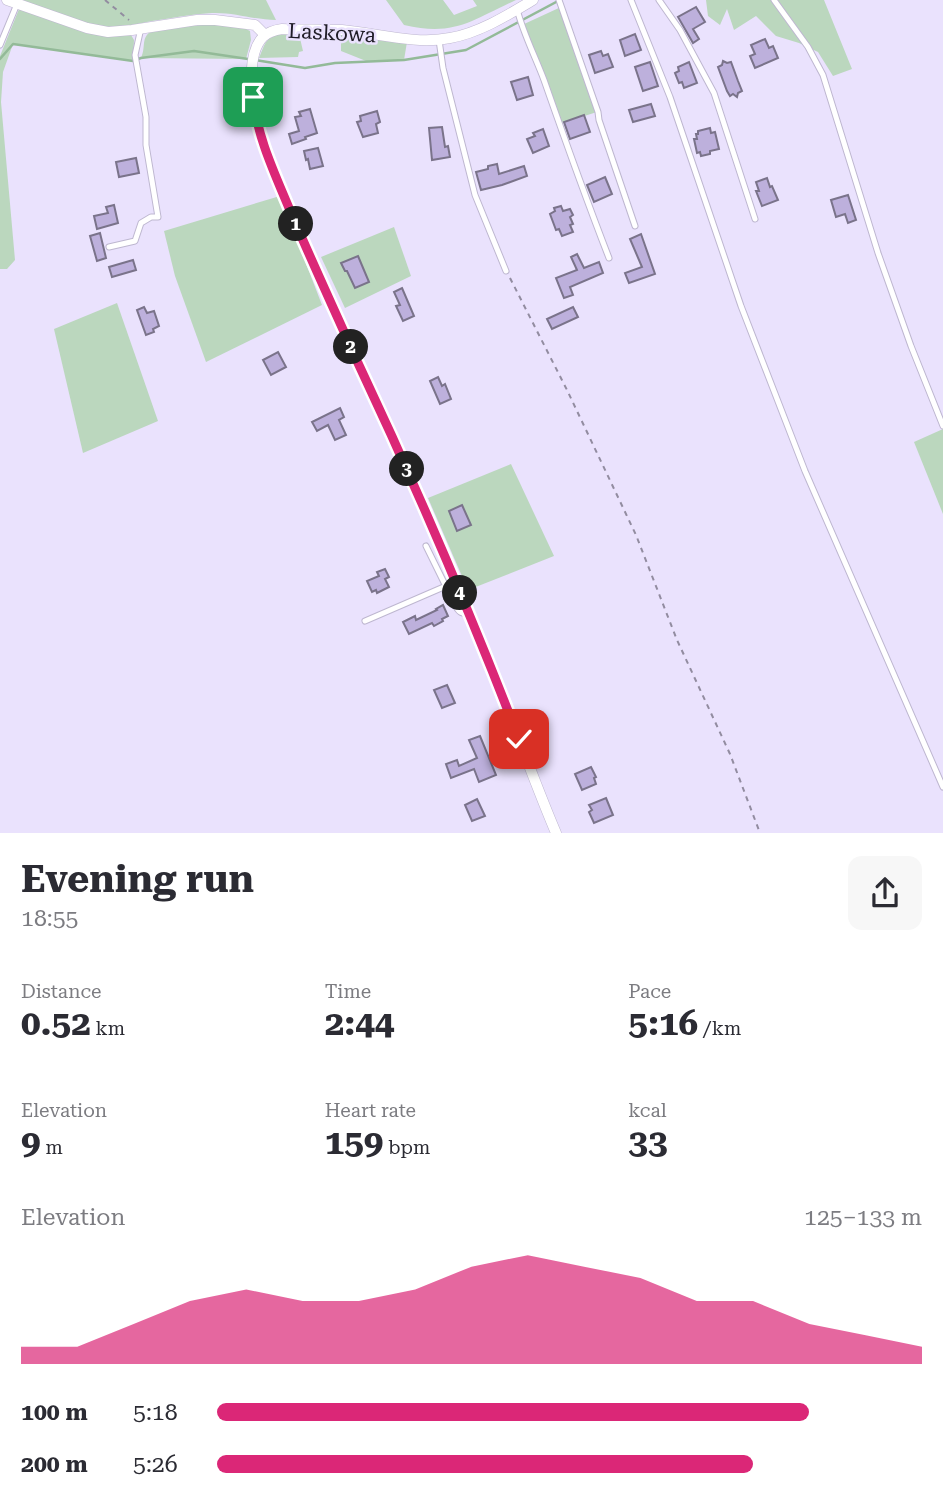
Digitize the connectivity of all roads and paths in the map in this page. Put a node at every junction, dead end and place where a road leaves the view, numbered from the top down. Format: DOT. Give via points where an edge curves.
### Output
graph roads {
  1 [pos="105,0"];
  2 [pos="533,0"];
  3 [pos="559,0"];
  4 [pos="631,0"];
  5 [pos="659,0"];
  6 [pos="774,0"];
  7 [pos="12,2"];
  8 [pos="520,18"];
  9 [pos="136,29"];
  10 [pos="265,35"];
  11 [pos="439,40"];
  12 [pos="0,45"];
  13 [pos="754,219"];
  14 [pos="635,226"];
  15 [pos="109,247"];
  16 [pos="610,258"];
  17 [pos="506,271"];
  18 [pos="943,426"];
  19 [pos="426,546"];
  20 [pos="446,586"];
  21 [pos="468,613"];
  22 [pos="365,621"];
  23 [pos="943,788"];
  24 [pos="556,833"];
  25 [pos="760,833"];
  1 -- 9 [label="path"];
  2 -- 8 [label="street, Laskowa"];
  3 -- 14 [label="lane"];
  4 -- 23 [label="lane" via="805,471"];
  5 -- 13 [label="lane" via="714,93"];
  6 -- 18 [label="lane" via="823,75 878,253"];
  7 -- 9 [label="street, Laskowa" via="87,28 108,32"];
  7 -- 12 [label="lane"];
  8 -- 11 [label="street, Laskowa"];
  8 -- 16 [label="lane"];
  9 -- 10 [label="street, Laskowa" via="197,20 228,21 255,25"];
  9 -- 15 [label="lane" via="136,66 158,217 141,223 135,240"];
  10 -- 11 [label="street, Laskowa" via="282,29 327,30"];
  10 -- 21 [label="street" via="253,62 255,113 264,145"];
  11 -- 17 [label="lane" via="475,195"];
  17 -- 25 [label="path" via="636,535"];
  19 -- 20 [label="lane"];
  20 -- 21 [label="lane" via="460,612"];
  20 -- 22 [label="lane"];
  21 -- 24 [label="street"];
}
